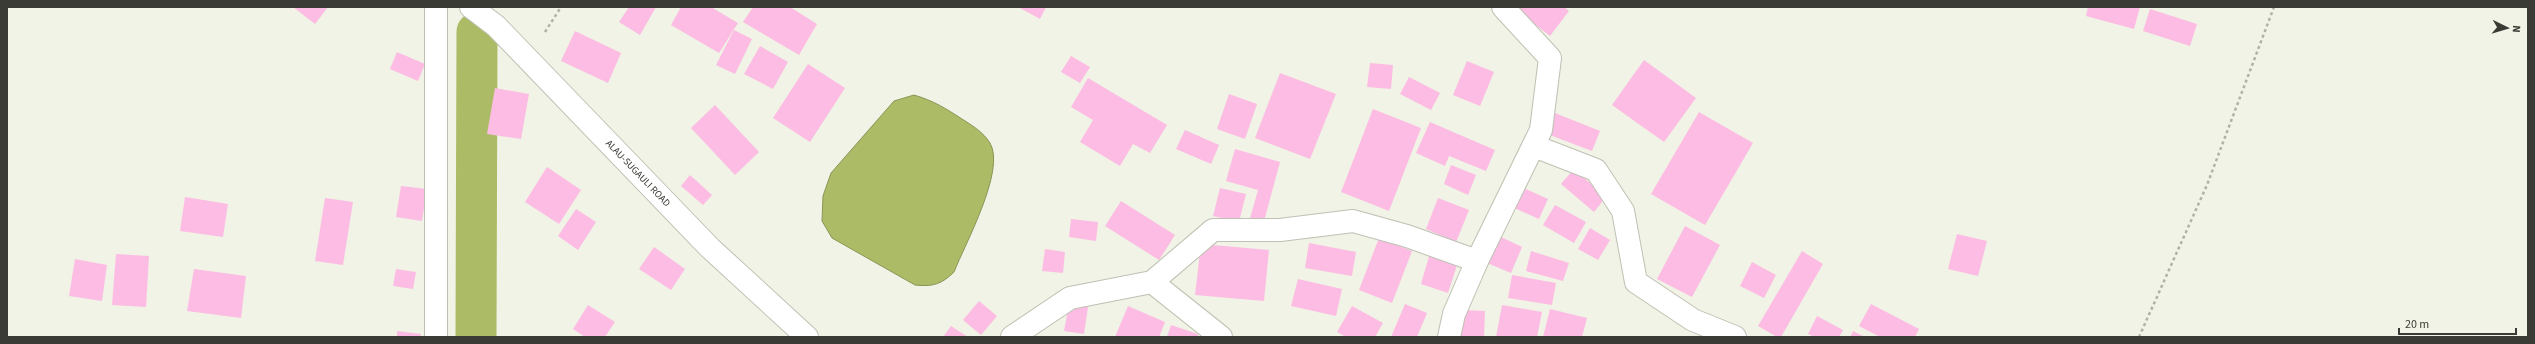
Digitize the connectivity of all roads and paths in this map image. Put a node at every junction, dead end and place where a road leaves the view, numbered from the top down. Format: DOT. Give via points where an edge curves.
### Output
graph roads {
  1 [pos="436,7"];
  2 [pos="471,7"];
  3 [pos="1503,7"];
  4 [pos="2274,7"];
  5 [pos="1534,146"];
  6 [pos="1476,261"];
  7 [pos="1152,282"];
  8 [pos="436,337"];
  9 [pos="807,337"];
  10 [pos="1012,337"];
  11 [pos="1221,337"];
  12 [pos="1449,337"];
  13 [pos="1735,337"];
  14 [pos="2139,337"];
  1 -- 8 [label="street"];
  2 -- 9 [label="street, ALAU-SUGAULI ROAD" via="507,37 710,248"];
  3 -- 5 [label="street" via="1550,58 1541,130"];
  4 -- 14 [label="path" via="2207,185"];
  5 -- 6 [label="street"];
  5 -- 13 [label="street" via="1596,170 1623,211 1636,282 1693,320"];
  6 -- 7 [label="street" via="1407,236 1353,221 1280,230 1213,230"];
  6 -- 12 [label="street" via="1454,314"];
  7 -- 10 [label="street" via="1070,298"];
  7 -- 11 [label="street"];
}
